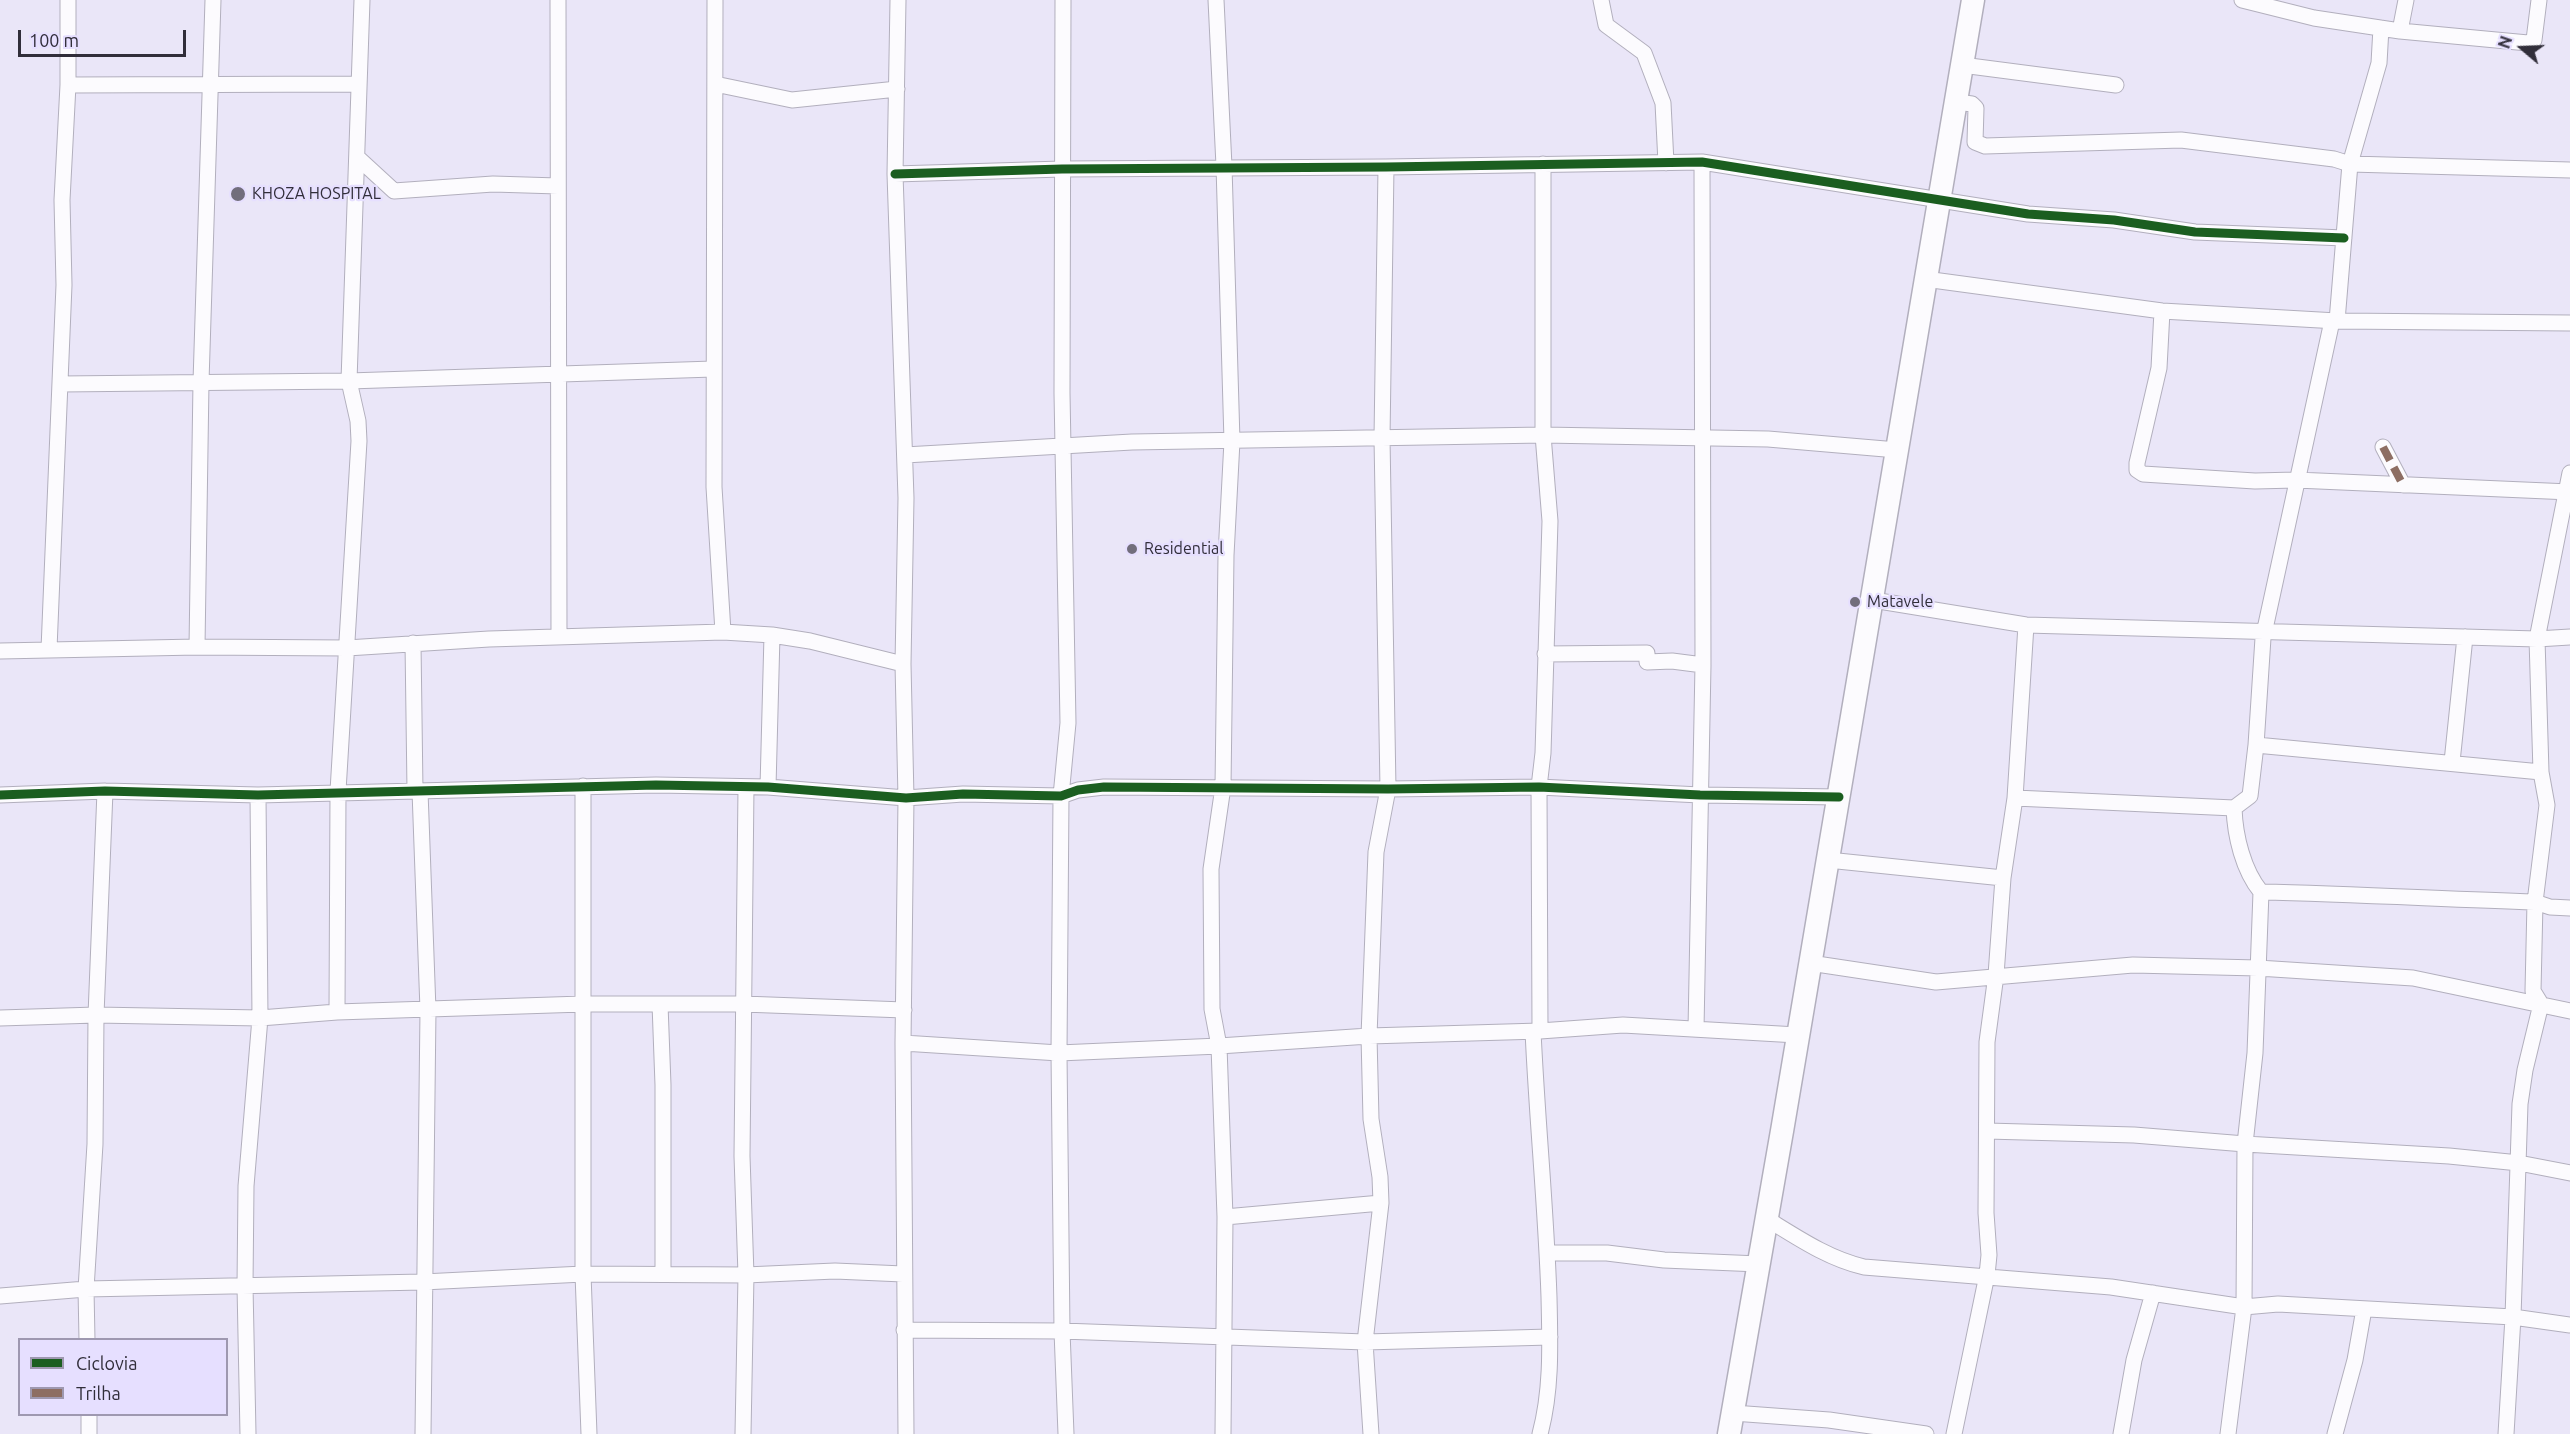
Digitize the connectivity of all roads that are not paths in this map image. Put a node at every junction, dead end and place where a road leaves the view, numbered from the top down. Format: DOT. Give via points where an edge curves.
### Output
graph roads {
  1 [pos="68,0"];
  2 [pos="213,0"];
  3 [pos="362,0"];
  4 [pos="558,0"];
  5 [pos="715,0"];
  6 [pos="898,0"];
  7 [pos="1063,0"];
  8 [pos="1216,0"];
  9 [pos="1601,0"];
  10 [pos="1973,0"];
  11 [pos="2242,0"];
  12 [pos="2406,0"];
  13 [pos="2539,0"];
  14 [pos="2268,3"];
  15 [pos="2381,28"];
  16 [pos="2400,31"];
  17 [pos="1962,64"];
  18 [pos="359,84"];
  19 [pos="715,84"];
  20 [pos="68,85"];
  21 [pos="212,85"];
  22 [pos="2116,85"];
  23 [pos="897,96"];
  24 [pos="1957,102"];
  25 [pos="357,157"];
  26 [pos="1702,162"];
  27 [pos="1666,163"];
  28 [pos="1543,164"];
  29 [pos="2350,164"];
  30 [pos="1224,166"];
  31 [pos="1386,167"];
  32 [pos="1062,169"];
  33 [pos="2570,170"];
  34 [pos="895,174"];
  35 [pos="558,186"];
  36 [pos="1939,201"];
  37 [pos="2344,238"];
  38 [pos="1925,279"];
  39 [pos="2162,311"];
  40 [pos="2334,321"];
  41 [pos="2570,323"];
  42 [pos="713,369"];
  43 [pos="557,375"];
  44 [pos="349,381"];
  45 [pos="201,382"];
  46 [pos="61,384"];
  47 [pos="1543,435"];
  48 [pos="1701,437"];
  49 [pos="1382,438"];
  50 [pos="1232,441"];
  51 [pos="1063,447"];
  52 [pos="2383,447"];
  53 [pos="1897,450"];
  54 [pos="905,455"];
  55 [pos="2570,473"];
  56 [pos="2296,480"];
  57 [pos="2403,485"];
  58 [pos="2568,492"];
  59 [pos="1873,600"];
  60 [pos="2026,625"];
  61 [pos="2265,631"];
  62 [pos="723,632"];
  63 [pos="772,635"];
  64 [pos="559,637"];
  65 [pos="2465,637"];
  66 [pos="2570,637"];
  67 [pos="2536,639"];
  68 [pos="413,643"];
  69 [pos="197,647"];
  70 [pos="347,648"];
  71 [pos="50,649"];
  72 [pos="0,651"];
  73 [pos="1545,654"];
  74 [pos="903,664"];
  75 [pos="1703,665"];
  76 [pos="2256,745"];
  77 [pos="2452,762"];
  78 [pos="2541,772"];
  79 [pos="584,786"];
  80 [pos="746,787"];
  81 [pos="768,787"];
  82 [pos="1223,787"];
  83 [pos="1539,787"];
  84 [pos="1388,789"];
  85 [pos="105,791"];
  86 [pos="338,791"];
  87 [pos="418,791"];
  88 [pos="0,795"];
  89 [pos="258,795"];
  90 [pos="1060,795"];
  91 [pos="1700,795"];
  92 [pos="1839,797"];
  93 [pos="906,798"];
  94 [pos="2015,798"];
  95 [pos="2234,807"];
  96 [pos="1828,860"];
  97 [pos="2003,878"];
  98 [pos="2261,892"];
  99 [pos="2535,902"];
  100 [pos="2570,908"];
  101 [pos="1810,963"];
  102 [pos="2258,968"];
  103 [pos="1996,975"];
  104 [pos="583,1004"];
  105 [pos="660,1004"];
  106 [pos="743,1004"];
  107 [pos="2541,1004"];
  108 [pos="428,1010"];
  109 [pos="904,1010"];
  110 [pos="2570,1011"];
  111 [pos="338,1012"];
  112 [pos="96,1015"];
  113 [pos="260,1017"];
  114 [pos="0,1018"];
  115 [pos="1696,1029"];
  116 [pos="1536,1031"];
  117 [pos="1797,1035"];
  118 [pos="1369,1036"];
  119 [pos="903,1043"];
  120 [pos="1218,1046"];
  121 [pos="1059,1053"];
  122 [pos="1987,1131"];
  123 [pos="2245,1144"];
  124 [pos="2519,1163"];
  125 [pos="2570,1173"];
  126 [pos="1381,1203"];
  127 [pos="1225,1217"];
  128 [pos="1767,1219"];
  129 [pos="1547,1253"];
  130 [pos="1759,1264"];
  131 [pos="583,1274"];
  132 [pos="663,1274"];
  133 [pos="903,1274"];
  134 [pos="746,1275"];
  135 [pos="1987,1275"];
  136 [pos="423,1282"];
  137 [pos="245,1286"];
  138 [pos="86,1289"];
  139 [pos="2153,1293"];
  140 [pos="0,1296"];
  141 [pos="2244,1307"];
  142 [pos="2364,1309"];
  143 [pos="2513,1317"];
  144 [pos="2570,1325"];
  145 [pos="904,1330"];
  146 [pos="1062,1331"];
  147 [pos="1550,1336"];
  148 [pos="87,1338"];
  149 [pos="1222,1339"];
  150 [pos="1365,1342"];
  151 [pos="89,1416"];
  152 [pos="1731,1424"];
  153 [pos="89,1434"];
  154 [pos="248,1434"];
  155 [pos="423,1434"];
  156 [pos="589,1434"];
  157 [pos="742,1434"];
  158 [pos="906,1434"];
  159 [pos="1066,1434"];
  160 [pos="1223,1434"];
  161 [pos="1371,1434"];
  162 [pos="1540,1434"];
  163 [pos="1926,1434"];
  164 [pos="1954,1434"];
  165 [pos="2121,1434"];
  166 [pos="2228,1434"];
  167 [pos="2335,1434"];
  168 [pos="2506,1434"];
  1 -- 20 [label="street"];
  2 -- 21 [label="street"];
  3 -- 18 [label="street"];
  4 -- 35 [label="street"];
  5 -- 19 [label="street"];
  6 -- 23 [label="street"];
  7 -- 32 [label="street"];
  8 -- 30 [label="street"];
  9 -- 27 [label="street" via="1606,25 1644,53 1663,103"];
  10 -- 17 [label="highway"];
  11 -- 14 [label="street"];
  12 -- 16 [label="street"];
  13 -- 16 [label="street" via="2536,33 2528,44"];
  14 -- 15 [label="street" via="2295,15"];
  15 -- 16 [label="street"];
  15 -- 29 [label="street" via="2379,63"];
  17 -- 22 [label="street"];
  17 -- 24 [label="highway"];
  18 -- 21 [label="street"];
  18 -- 25 [label="street"];
  19 -- 23 [label="street" via="792,100 879,91"];
  19 -- 42 [label="street"];
  20 -- 21 [label="street"];
  20 -- 46 [label="street" via="62,200"];
  21 -- 45 [label="street"];
  23 -- 34 [label="street"];
  24 -- 29 [label="street" via="1976,108 1975,142 1985,146 2181,140"];
  24 -- 36 [label="highway"];
  25 -- 35 [label="street" via="394,191 493,184"];
  25 -- 44 [label="street"];
  26 -- 27 [label="street"];
  26 -- 36 [label="street"];
  26 -- 48 [label="street"];
  27 -- 28 [label="street"];
  28 -- 31 [label="street"];
  28 -- 47 [label="street"];
  29 -- 33 [label="street"];
  29 -- 37 [label="street"];
  30 -- 31 [label="street"];
  30 -- 32 [label="street"];
  30 -- 50 [label="street"];
  31 -- 49 [label="street"];
  32 -- 34 [label="street"];
  32 -- 51 [label="street"];
  34 -- 54 [label="street"];
  35 -- 43 [label="street"];
  36 -- 37 [label="street" via="2195,231"];
  36 -- 38 [label="highway"];
  37 -- 40 [label="street"];
  38 -- 39 [label="street"];
  38 -- 53 [label="highway"];
  39 -- 40 [label="street"];
  39 -- 56 [label="street" via="2159,368 2137,470 2143,474"];
  40 -- 41 [label="street"];
  40 -- 56 [label="street"];
  42 -- 43 [label="street"];
  42 -- 62 [label="street" via="714,487"];
  43 -- 44 [label="street"];
  43 -- 64 [label="street"];
  44 -- 45 [label="street"];
  44 -- 70 [label="street" via="359,441"];
  45 -- 46 [label="street"];
  45 -- 69 [label="street"];
  46 -- 71 [label="street"];
  47 -- 48 [label="street"];
  47 -- 49 [label="street"];
  47 -- 73 [label="street" via="1550,522"];
  48 -- 53 [label="street"];
  48 -- 75 [label="street"];
  49 -- 50 [label="street"];
  49 -- 84 [label="street"];
  50 -- 51 [label="street"];
  50 -- 82 [label="street"];
  51 -- 54 [label="street"];
  51 -- 90 [label="street" via="1068,723"];
  52 -- 57 [label="street"];
  53 -- 59 [label="highway"];
  54 -- 74 [label="street"];
  55 -- 58 [label="street"];
  56 -- 57 [label="street"];
  56 -- 61 [label="street"];
  57 -- 58 [label="street"];
  58 -- 67 [label="street"];
  59 -- 60 [label="street"];
  59 -- 92 [label="highway"];
  60 -- 61 [label="street"];
  60 -- 94 [label="street"];
  61 -- 65 [label="street"];
  61 -- 76 [label="street"];
  62 -- 63 [label="street"];
  62 -- 64 [label="street"];
  63 -- 74 [label="street" via="810,640"];
  63 -- 81 [label="street"];
  64 -- 68 [label="street"];
  65 -- 67 [label="street"];
  65 -- 77 [label="street"];
  66 -- 67 [label="street"];
  67 -- 78 [label="street"];
  68 -- 70 [label="street"];
  68 -- 87 [label="street"];
  69 -- 70 [label="street"];
  69 -- 71 [label="street"];
  70 -- 86 [label="street"];
  71 -- 72 [label="street"];
  73 -- 75 [label="street" via="1647,653 1647,662"];
  73 -- 83 [label="street"];
  74 -- 93 [label="street"];
  75 -- 91 [label="street"];
  76 -- 77 [label="street"];
  76 -- 95 [label="street" via="2250,796"];
  77 -- 78 [label="street"];
  78 -- 99 [label="street" via="2547,805"];
  79 -- 80 [label="street"];
  79 -- 87 [label="street"];
  79 -- 104 [label="street"];
  80 -- 81 [label="street"];
  80 -- 106 [label="street"];
  81 -- 93 [label="street"];
  82 -- 84 [label="street"];
  82 -- 90 [label="street" via="1104,787"];
  82 -- 120 [label="street" via="1211,869 1212,1009"];
  83 -- 84 [label="street"];
  83 -- 91 [label="street"];
  83 -- 116 [label="street"];
  84 -- 118 [label="street" via="1376,852"];
  85 -- 88 [label="street"];
  85 -- 89 [label="street"];
  85 -- 112 [label="street"];
  86 -- 87 [label="street"];
  86 -- 89 [label="street"];
  86 -- 111 [label="street"];
  87 -- 108 [label="street"];
  89 -- 113 [label="street"];
  90 -- 93 [label="street"];
  90 -- 121 [label="street"];
  91 -- 92 [label="street"];
  91 -- 115 [label="street"];
  92 -- 96 [label="highway"];
  93 -- 109 [label="street"];
  94 -- 95 [label="street"];
  94 -- 97 [label="street"];
  95 -- 98 [label="street" via="2238,843"];
  96 -- 97 [label="street"];
  96 -- 101 [label="highway"];
  97 -- 103 [label="street"];
  98 -- 99 [label="street"];
  98 -- 102 [label="street"];
  99 -- 100 [label="street"];
  99 -- 107 [label="street" via="2533,991"];
  101 -- 103 [label="street" via="1936,982"];
  101 -- 117 [label="highway"];
  102 -- 103 [label="street" via="2133,965"];
  102 -- 107 [label="street" via="2413,978"];
  102 -- 123 [label="street" via="2255,1053"];
  103 -- 122 [label="street" via="1987,1042"];
  104 -- 105 [label="street"];
  104 -- 108 [label="street"];
  104 -- 131 [label="street"];
  105 -- 106 [label="street"];
  105 -- 132 [label="street"];
  106 -- 109 [label="street"];
  106 -- 134 [label="street"];
  107 -- 110 [label="street"];
  107 -- 124 [label="street" via="2523,1081"];
  108 -- 111 [label="street"];
  108 -- 136 [label="street"];
  109 -- 119 [label="street"];
  111 -- 113 [label="street"];
  112 -- 113 [label="street"];
  112 -- 114 [label="street"];
  112 -- 138 [label="street" via="95,1144"];
  113 -- 137 [label="street" via="247,1160"];
  115 -- 116 [label="street" via="1623,1025"];
  115 -- 117 [label="street"];
  116 -- 118 [label="street"];
  116 -- 129 [label="street"];
  117 -- 128 [label="highway"];
  118 -- 120 [label="street"];
  118 -- 126 [label="street" via="1369,1096"];
  119 -- 121 [label="street"];
  119 -- 133 [label="street"];
  120 -- 121 [label="street"];
  120 -- 127 [label="street"];
  121 -- 146 [label="street"];
  122 -- 123 [label="street" via="2134,1135"];
  122 -- 135 [label="street"];
  123 -- 124 [label="street"];
  123 -- 141 [label="street"];
  124 -- 125 [label="street"];
  124 -- 143 [label="street"];
  126 -- 127 [label="street"];
  126 -- 150 [label="street"];
  127 -- 149 [label="street"];
  128 -- 130 [label="highway"];
  128 -- 135 [label="street" via="1814,1248 1850,1264"];
  129 -- 130 [label="street" via="1607,1253"];
  129 -- 147 [label="street"];
  130 -- 152 [label="highway"];
  131 -- 132 [label="street"];
  131 -- 136 [label="street"];
  131 -- 156 [label="street"];
  132 -- 134 [label="street"];
  133 -- 134 [label="street" via="835,1271"];
  133 -- 145 [label="street"];
  134 -- 157 [label="street"];
  135 -- 139 [label="street"];
  135 -- 164 [label="street"];
  136 -- 137 [label="street"];
  136 -- 155 [label="street"];
  137 -- 138 [label="street"];
  137 -- 154 [label="street"];
  138 -- 140 [label="street"];
  138 -- 148 [label="street"];
  139 -- 141 [label="street"];
  139 -- 165 [label="street" via="2134,1360"];
  141 -- 142 [label="street" via="2278,1304"];
  141 -- 166 [label="street"];
  142 -- 143 [label="street"];
  142 -- 167 [label="street" via="2354,1368"];
  143 -- 144 [label="street"];
  143 -- 168 [label="street"];
  145 -- 146 [label="street"];
  145 -- 158 [label="street"];
  146 -- 149 [label="street"];
  146 -- 159 [label="street"];
  147 -- 150 [label="street"];
  147 -- 162 [label="street" via="1548,1406"];
  149 -- 150 [label="street"];
  149 -- 160 [label="street"];
  150 -- 161 [label="street"];
  151 -- 153 [label="street"];
  152 -- 163 [label="street" via="1829,1420"];
}
